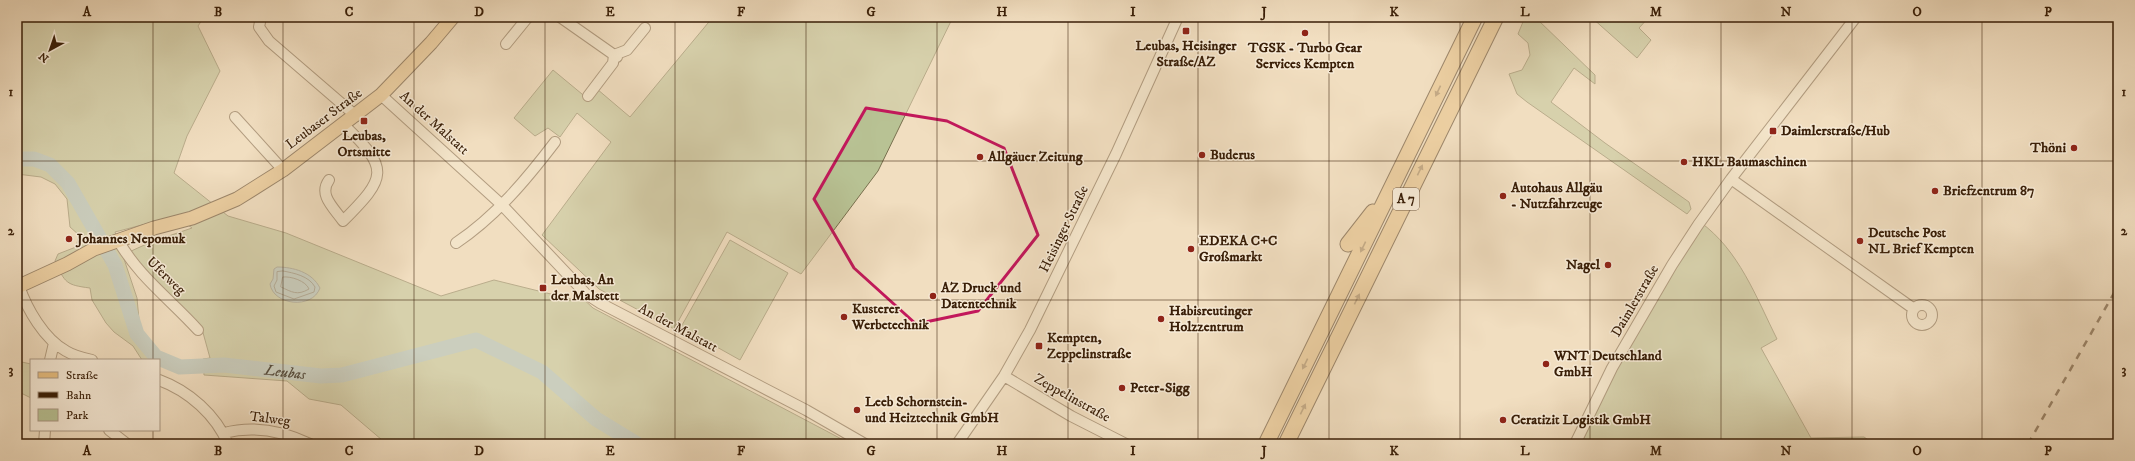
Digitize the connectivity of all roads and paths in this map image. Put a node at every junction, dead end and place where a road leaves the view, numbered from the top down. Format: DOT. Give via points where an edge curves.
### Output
graph roads {
  1 [pos="261,17"];
  2 [pos="453,17"];
  3 [pos="528,17"];
  4 [pos="560,17"];
  5 [pos="1178,17"];
  6 [pos="1475,17"];
  7 [pos="1496,17"];
  8 [pos="1856,17"];
  9 [pos="646,28"];
  10 [pos="506,44"];
  11 [pos="616,56"];
  12 [pos="381,95"];
  13 [pos="588,96"];
  14 [pos="356,116"];
  15 [pos="235,117"];
  16 [pos="344,125"];
  17 [pos="555,142"];
  18 [pos="283,170"];
  19 [pos="1731,179"];
  20 [pos="329,180"];
  21 [pos="1393,187"];
  22 [pos="502,205"];
  23 [pos="114,242"];
  24 [pos="456,243"];
  25 [pos="1348,244"];
  26 [pos="18,287"];
  27 [pos="1914,309"];
  28 [pos="198,330"];
  29 [pos="54,343"];
  30 [pos="50,359"];
  31 [pos="88,359"];
  32 [pos="1004,376"];
  33 [pos="160,381"];
  34 [pos="45,431"];
  35 [pos="110,431"];
  36 [pos="224,433"];
  37 [pos="44,444"];
  38 [pos="127,444"];
  39 [pos="228,444"];
  40 [pos="310,444"];
  41 [pos="865,444"];
  42 [pos="957,444"];
  43 [pos="1126,444"];
  44 [pos="1266,444"];
  45 [pos="1286,444"];
  46 [pos="1575,444"];
  1 -- 14 [label="street" via="259,27 270,41"];
  2 -- 12 [label="main road, Leubaser Straße"];
  3 -- 10 [label="street"];
  4 -- 11 [label="street"];
  5 -- 32 [label="street, Heisinger Straße" via="1116,154 1030,330"];
  6 -- 21 [label="highway, A 7, one-way"];
  45 -- 7 [label="highway, A 7, one-way"];
  8 -- 19 [label="street, Daimlerstraße"];
  9 -- 11 [label="street" via="627,50"];
  11 -- 13 [label="street"];
  12 -- 14 [label="main road, Leubaser Straße"];
  12 -- 22 [label="street, An der Malstatt"];
  14 -- 16 [label="main road, Leubaser Straße"];
  15 -- 18 [label="street"];
  16 -- 18 [label="main road, Leubaser Straße"];
  16 -- 20 [label="street" via="378,166 376,181 367,197 343,221 324,192 324,186"];
  17 -- 22 [label="street"];
  18 -- 23 [label="main road, Leubaser Straße" via="238,199 192,218"];
  19 -- 27 [label="street"];
  19 -- 46 [label="street, Daimlerstraße" via="1672,265 1612,368"];
  21 -- 25 [label="highway"];
  21 -- 44 [label="highway, A 7, one-way"];
  22 -- 24 [label="street" via="481,226"];
  22 -- 41 [label="street, An der Malstatt" via="579,287 600,303 806,410"];
  23 -- 26 [label="main road, Leubaser Straße" via="94,249"];
  23 -- 28 [label="street, Uferweg" via="147,280 179,308"];
  26 -- 29 [label="street" via="38,323"];
  29 -- 30 [label="street"];
  29 -- 31 [label="street" via="76,356"];
  32 -- 42 [label="street, Heisinger Straße"];
  32 -- 43 [label="street, Zeppelinstraße" via="1071,416"];
  33 -- 36 [label="street" via="192,398"];
  34 -- 37 [label="street"];
  35 -- 38 [label="street"];
  36 -- 39 [label="street"];
  36 -- 40 [label="street, Talweg" via="237,429 278,431"];
}
